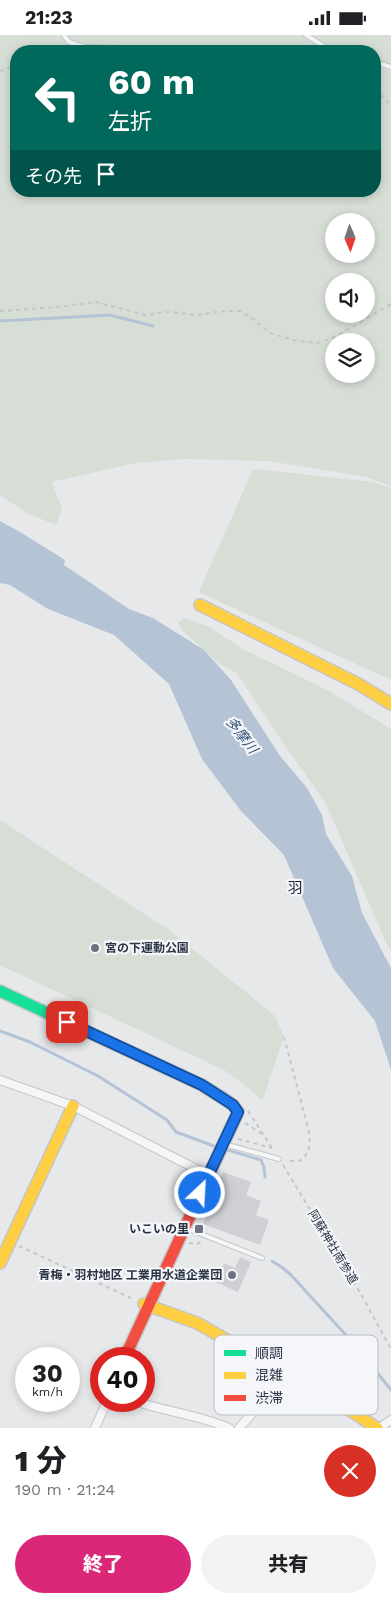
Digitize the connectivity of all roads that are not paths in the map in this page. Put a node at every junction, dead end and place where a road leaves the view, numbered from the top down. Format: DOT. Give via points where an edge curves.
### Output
graph roads {
  1 [pos="64,35"];
  2 [pos="306,35"];
  3 [pos="78,45"];
  4 [pos="322,45"];
  5 [pos="200,605"];
  6 [pos="391,704"];
  7 [pos="0,991"];
  8 [pos="0,1079"];
  9 [pos="73,1106"];
  10 [pos="222,1147"];
  11 [pos="279,1159"];
  12 [pos="208,1175"];
  13 [pos="184,1228"];
  14 [pos="262,1258"];
  15 [pos="0,1263"];
  16 [pos="146,1305"];
  17 [pos="217,1335"];
  18 [pos="129,1347"];
  19 [pos="155,1408"];
  20 [pos="103,1412"];
  21 [pos="251,1415"];
  22 [pos="358,1415"];
  23 [pos="391,1420"];
  24 [pos="218,1426"];
  25 [pos="96,1428"];
  26 [pos="229,1428"];
  27 [pos="239,1428"];
  28 [pos="378,1428"];
  1 -- 3 [label="lane" via="69,42"];
  2 -- 4 [label="lane"];
  5 -- 6 [label="street" via="360,685"];
  7 -- 10 [label="street" via="202,1085 233,1105 238,1112"];
  8 -- 9 [label="street"];
  9 -- 12 [label="street"];
  9 -- 15 [label="street"];
  10 -- 11 [label="lane"];
  10 -- 12 [label="street"];
  12 -- 13 [label="street"];
  13 -- 14 [label="lane"];
  13 -- 16 [label="street"];
  16 -- 17 [label="street" via="197,1323"];
  16 -- 18 [label="street"];
  19 -- 24 [label="street" via="207,1419"];
  20 -- 25 [label="street"];
  21 -- 27 [label="street"];
  22 -- 28 [label="street"];
  23 -- 28 [label="street"];
  24 -- 26 [label="street"];
}
